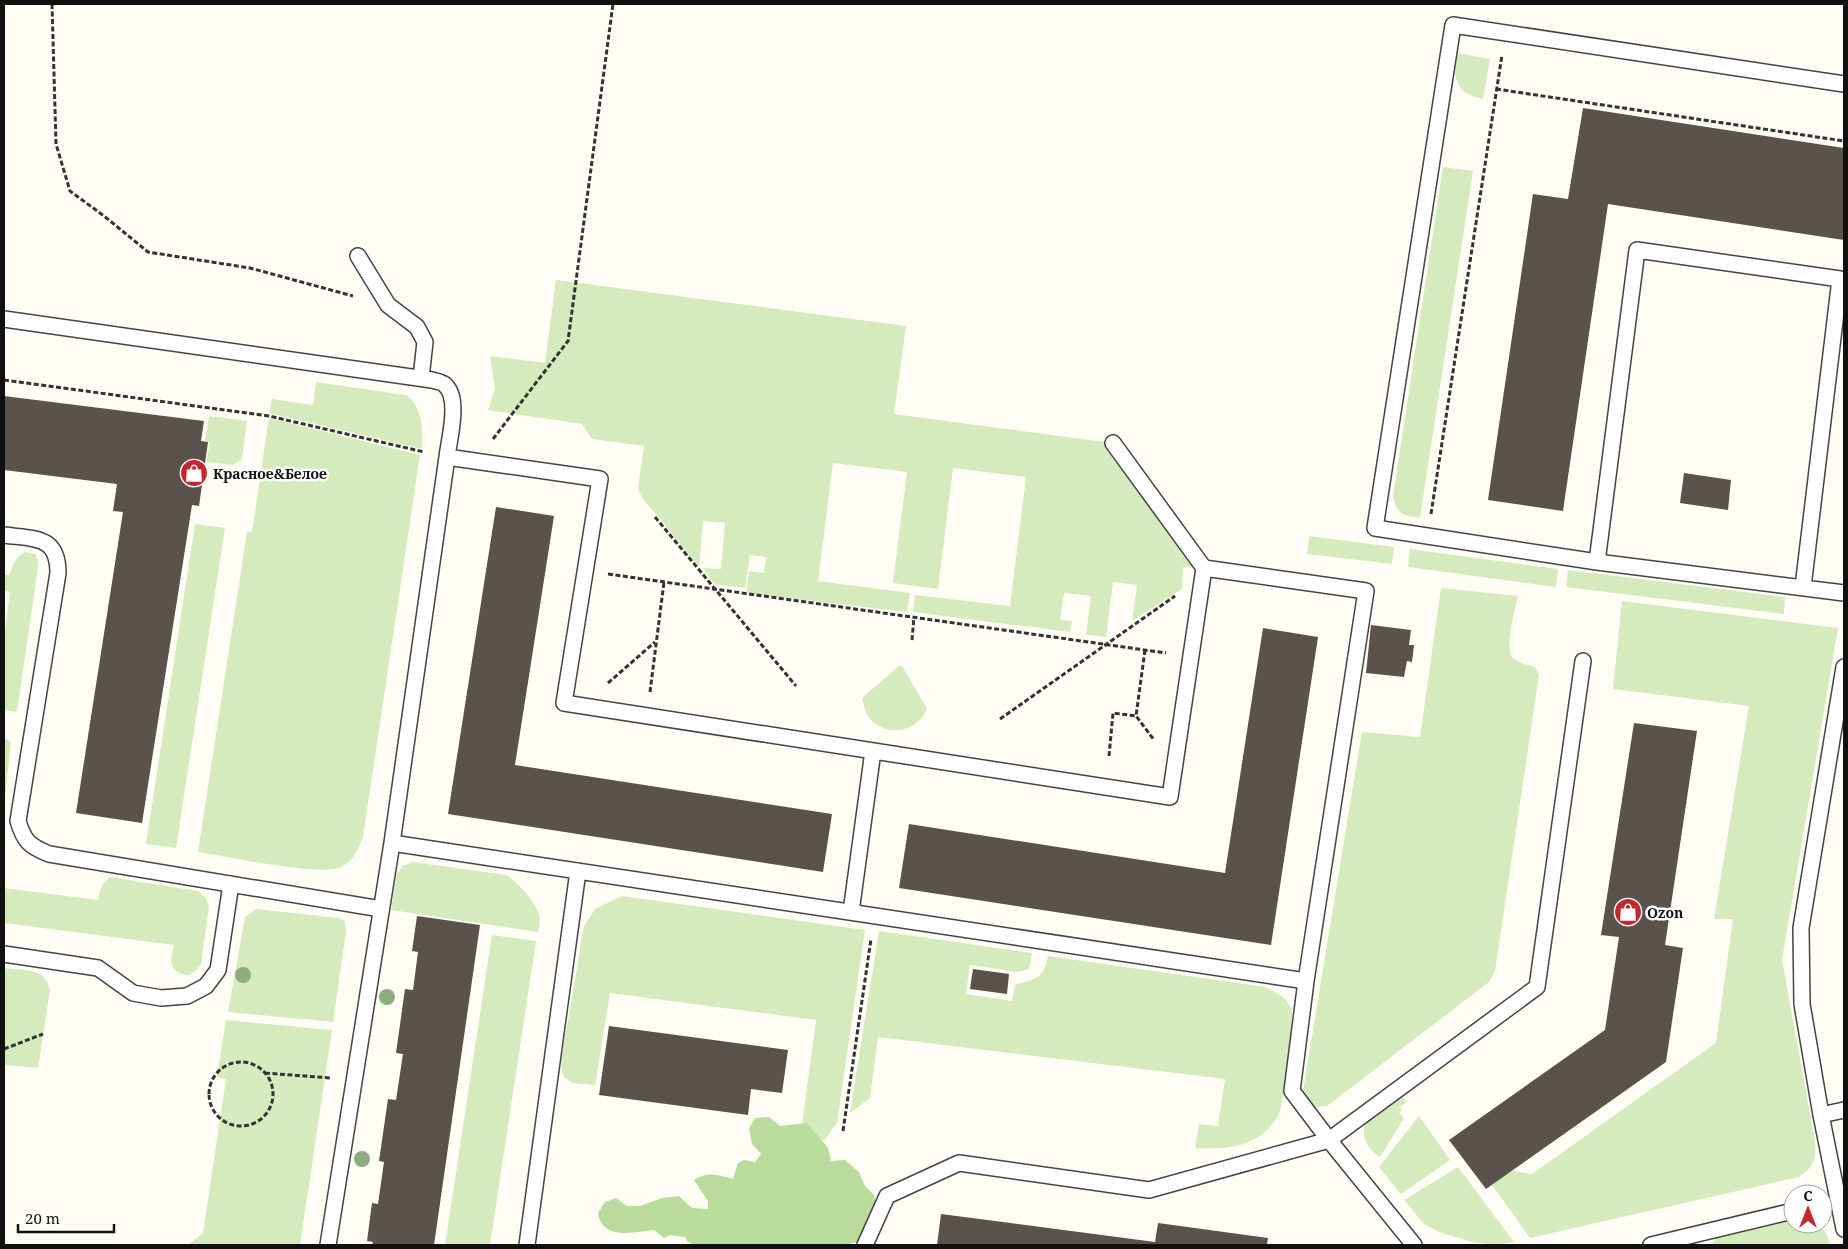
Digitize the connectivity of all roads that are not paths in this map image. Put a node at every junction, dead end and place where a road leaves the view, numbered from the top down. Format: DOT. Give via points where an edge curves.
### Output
graph roads {
  1 [pos="1844,84"];
  2 [pos="358,256"];
  3 [pos="4,319"];
  4 [pos="421,378"];
  5 [pos="1113,443"];
  6 [pos="447,457"];
  7 [pos="4,535"];
  8 [pos="1597,562"];
  9 [pos="1203,572"];
  10 [pos="1803,587"];
  11 [pos="1844,593"];
  12 [pos="1583,662"];
  13 [pos="1844,667"];
  14 [pos="873,751"];
  15 [pos="392,843"];
  16 [pos="578,871"];
  17 [pos="231,884"];
  18 [pos="381,909"];
  19 [pos="851,912"];
  20 [pos="4,954"];
  21 [pos="1306,981"];
  22 [pos="1844,1110"];
  23 [pos="1820,1115"];
  24 [pos="1329,1140"];
  25 [pos="1838,1201"];
  26 [pos="1833,1202"];
  27 [pos="1783,1214"];
  28 [pos="1844,1229"];
  29 [pos="1704,1239"];
  30 [pos="328,1245"];
  31 [pos="526,1245"];
  32 [pos="865,1245"];
  33 [pos="1414,1245"];
  34 [pos="1651,1245"];
  1 -- 8 [label="lane" via="1453,25 1375,528"];
  2 -- 4 [label="lane" via="388,306 417,327 425,342"];
  3 -- 4 [label="lane"];
  4 -- 6 [label="lane" via="444,385 451,394 454,404"];
  5 -- 9 [label="lane"];
  6 -- 14 [label="lane" via="600,479 564,703"];
  6 -- 15 [label="lane"];
  7 -- 17 [label="lane" via="39,540 52,547 58,559 18,821 23,837 34,848 49,854"];
  8 -- 10 [label="lane"];
  8 -- 10 [label="lane" via="1638,250 1840,279"];
  9 -- 14 [label="lane" via="1170,797"];
  9 -- 21 [label="lane" via="1366,592"];
  10 -- 11 [label="lane"];
  12 -- 24 [label="lane" via="1537,987"];
  13 -- 23 [label="lane" via="1801,928 1802,1004"];
  14 -- 19 [label="lane"];
  15 -- 16 [label="lane"];
  15 -- 18 [label="lane"];
  16 -- 19 [label="lane"];
  16 -- 31 [label="lane"];
  17 -- 18 [label="lane"];
  17 -- 20 [label="lane" via="218,970 206,986 187,996 161,998 133,993 98,968"];
  18 -- 30 [label="lane"];
  19 -- 21 [label="lane"];
  21 -- 24 [label="lane" via="1292,1091"];
  22 -- 23 [label="lane"];
  23 -- 25 [label="lane"];
  24 -- 32 [label="lane" via="1149,1190 959,1163 887,1196"];
  24 -- 33 [label="lane"];
  25 -- 26 [label="lane"];
  25 -- 28 [label="lane"];
  27 -- 29 [label="lane"];
  29 -- 34 [label="lane"];
}
